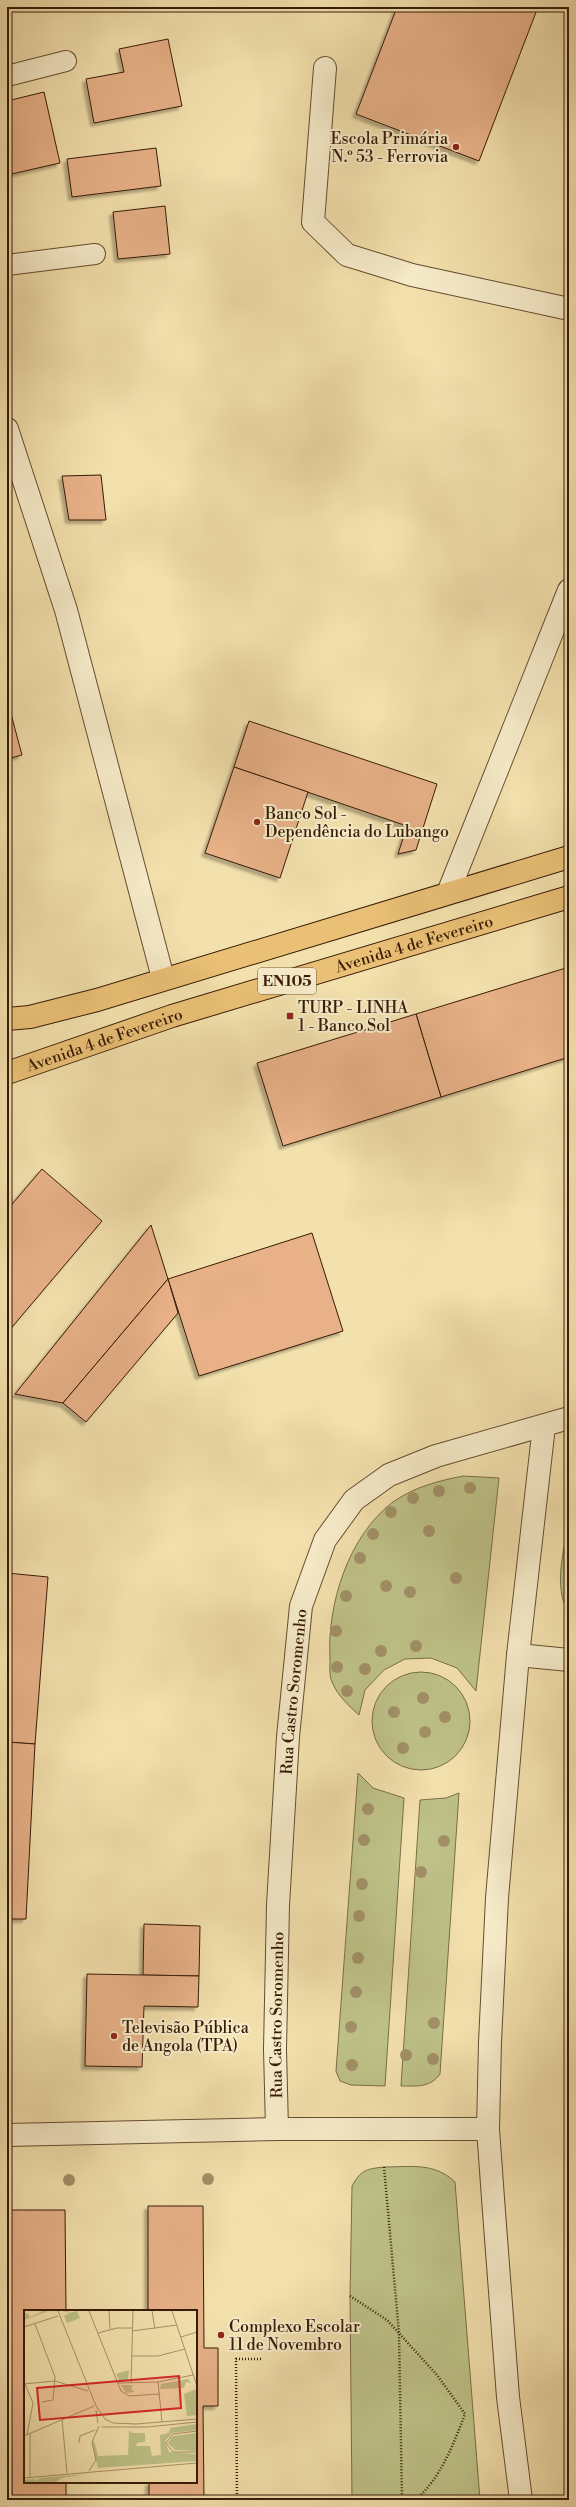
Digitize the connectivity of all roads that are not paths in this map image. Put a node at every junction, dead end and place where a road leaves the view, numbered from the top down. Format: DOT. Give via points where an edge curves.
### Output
graph roads {
  1 [pos="66,61"];
  2 [pos="325,68"];
  3 [pos="7,76"];
  4 [pos="96,254"];
  5 [pos="7,265"];
  6 [pos="569,309"];
  7 [pos="7,428"];
  8 [pos="569,590"];
  9 [pos="569,857"];
  10 [pos="448,893"];
  11 [pos="569,897"];
  12 [pos="163,978"];
  13 [pos="7,1019"];
  14 [pos="7,1073"];
  15 [pos="569,1418"];
  16 [pos="544,1426"];
  17 [pos="518,1655"];
  18 [pos="569,1660"];
  19 [pos="277,2129"];
  20 [pos="488,2129"];
  21 [pos="7,2135"];
  22 [pos="521,2500"];
  1 -- 3 [label="lane"];
  2 -- 6 [label="street" via="313,222 330,239 347,255 412,275"];
  4 -- 5 [label="lane"];
  7 -- 12 [label="street" via="66,610"];
  8 -- 10 [label="street"];
  9 -- 10 [label="main road, EN105"];
  10 -- 12 [label="main road, EN105"];
  11 -- 14 [label="main road, Avenida 4 de Fevereiro / EN105" via="172,1016"];
  12 -- 13 [label="main road, EN105" via="74,1006 30,1017"];
  15 -- 16 [label="street, Rua Castro Soromenho"];
  16 -- 17 [label="street"];
  16 -- 19 [label="street, Rua Castro Soromenho" via="436,1456 389,1475 354,1500 325,1540 301,1606 288,1738 278,1905 275,2049"];
  17 -- 18 [label="street"];
  17 -- 20 [label="street" via="497,1898"];
  19 -- 20 [label="street"];
  19 -- 21 [label="street"];
  20 -- 22 [label="street" via="508,2397"];
}
